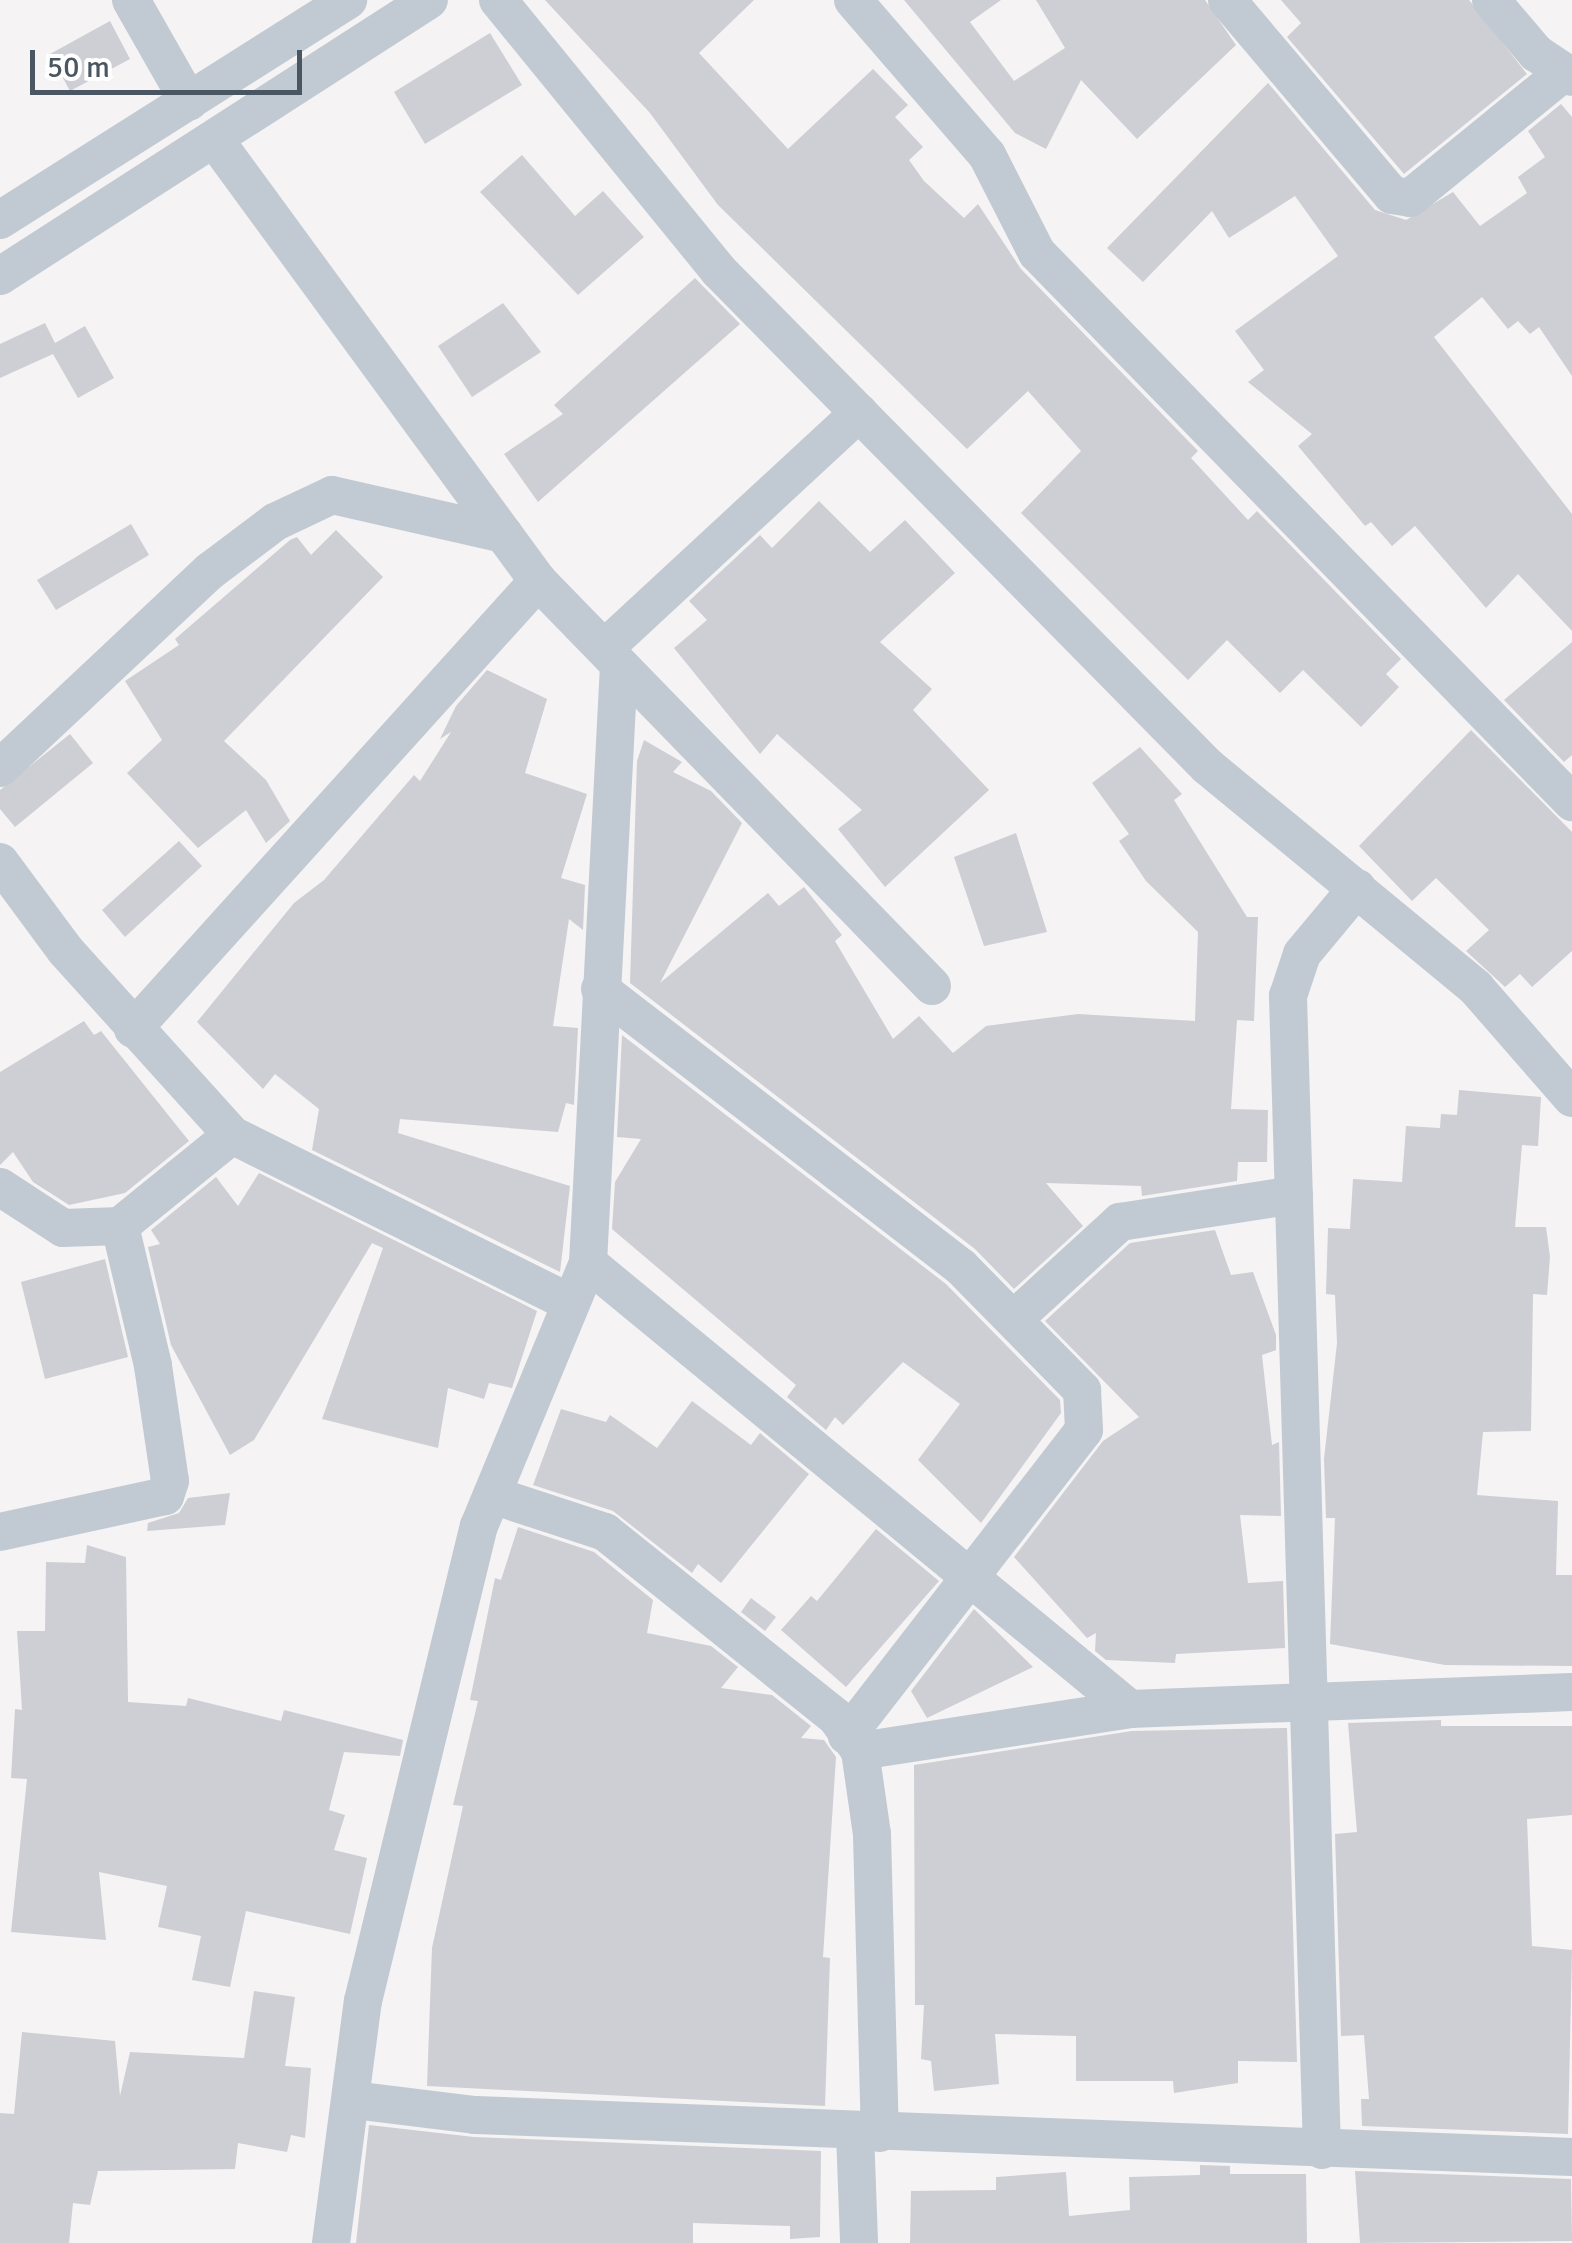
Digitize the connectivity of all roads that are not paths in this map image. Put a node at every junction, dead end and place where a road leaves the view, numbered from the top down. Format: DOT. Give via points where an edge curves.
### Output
graph roads {
  1 [pos="131,0"];
  2 [pos="348,0"];
  3 [pos="428,0"];
  4 [pos="498,0"];
  5 [pos="853,0"];
  6 [pos="1228,0"];
  7 [pos="1491,0"];
  8 [pos="1566,76"];
  9 [pos="189,102"];
  10 [pos="216,140"];
  11 [pos="0,220"];
  12 [pos="0,276"];
  13 [pos="859,412"];
  14 [pos="504,534"];
  15 [pos="538,581"];
  16 [pos="613,656"];
  17 [pos="0,768"];
  18 [pos="1572,802"];
  19 [pos="0,862"];
  20 [pos="1357,888"];
  21 [pos="932,986"];
  22 [pos="600,989"];
  23 [pos="133,1029"];
  24 [pos="1572,1098"];
  25 [pos="232,1135"];
  26 [pos="0,1187"];
  27 [pos="1294,1194"];
  28 [pos="120,1226"];
  29 [pos="588,1263"];
  30 [pos="572,1303"];
  31 [pos="1014,1319"];
  32 [pos="492,1495"];
  33 [pos="0,1532"];
  34 [pos="967,1574"];
  35 [pos="1572,1692"];
  36 [pos="1309,1700"];
  37 [pos="1130,1709"];
  38 [pos="854,1743"];
  39 [pos="352,2100"];
  40 [pos="867,2132"];
  41 [pos="1322,2150"];
  42 [pos="1572,2156"];
  43 [pos="331,2243"];
  44 [pos="859,2243"];
  1 -- 9 [label="street"];
  2 -- 9 [label="street"];
  3 -- 10 [label="street"];
  4 -- 13 [label="street" via="720,271"];
  5 -- 18 [label="street" via="987,155 1037,253"];
  6 -- 8 [label="street" via="1392,195 1410,198"];
  7 -- 8 [label="street"];
  9 -- 11 [label="street"];
  10 -- 12 [label="street"];
  10 -- 14 [label="street"];
  13 -- 16 [label="street"];
  13 -- 20 [label="street" via="1208,766"];
  14 -- 15 [label="street"];
  14 -- 17 [label="street" via="332,495 275,522 210,571"];
  15 -- 16 [label="street"];
  15 -- 23 [label="street"];
  16 -- 21 [label="street"];
  16 -- 22 [label="street"];
  19 -- 23 [label="street"];
  20 -- 24 [label="street" via="1476,988"];
  20 -- 27 [label="street" via="1302,954 1288,996"];
  22 -- 29 [label="street"];
  22 -- 31 [label="street" via="961,1267"];
  23 -- 25 [label="street"];
  25 -- 28 [label="street"];
  25 -- 30 [label="street"];
  26 -- 28 [label="street" via="63,1228"];
  27 -- 31 [label="street" via="1120,1222"];
  27 -- 36 [label="street"];
  28 -- 33 [label="street" via="153,1366 170,1481 165,1496"];
  29 -- 30 [label="street"];
  29 -- 34 [label="street"];
  30 -- 32 [label="street"];
  31 -- 34 [label="street" via="1082,1390 1084,1430"];
  32 -- 38 [label="street" via="604,1532 836,1718"];
  32 -- 39 [label="street" via="363,2001"];
  34 -- 37 [label="street"];
  34 -- 38 [label="street"];
  35 -- 36 [label="street"];
  36 -- 37 [label="street"];
  36 -- 41 [label="street"];
  37 -- 38 [label="street"];
  38 -- 40 [label="street" via="872,1834"];
  39 -- 40 [label="street" via="454,2114"];
  39 -- 43 [label="street"];
  40 -- 41 [label="street"];
  40 -- 44 [label="street"];
  41 -- 42 [label="street"];
}
